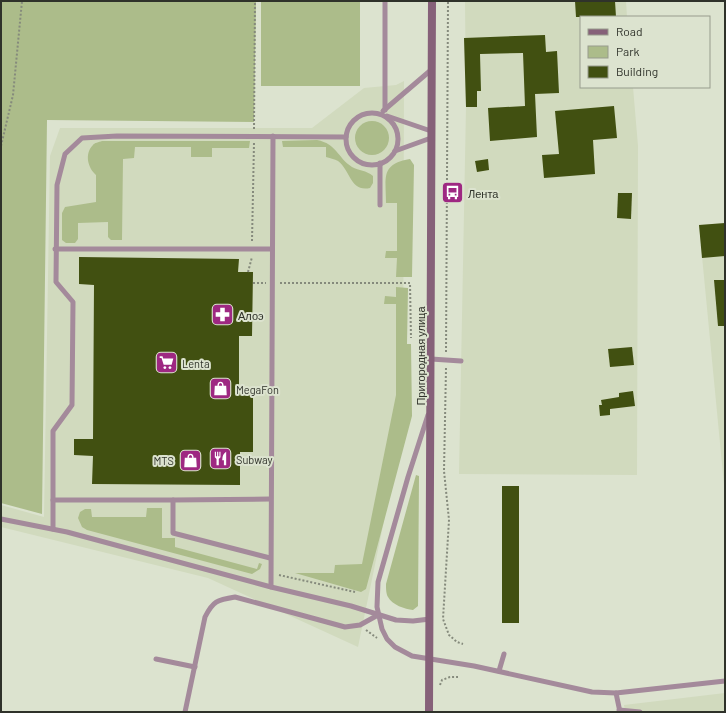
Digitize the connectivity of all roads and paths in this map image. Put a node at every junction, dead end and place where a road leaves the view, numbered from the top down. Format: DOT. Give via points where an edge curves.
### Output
graph roads {
  1 [pos="22,1"];
  2 [pos="255,1"];
  3 [pos="385,1"];
  4 [pos="432,1"];
  5 [pos="448,1"];
  6 [pos="432,70"];
  7 [pos="382,112"];
  8 [pos="431,134"];
  9 [pos="254,136"];
  10 [pos="273,136"];
  11 [pos="346,137"];
  12 [pos="1,146"];
  13 [pos="396,151"];
  14 [pos="380,163"];
  15 [pos="380,205"];
  16 [pos="55,249"];
  17 [pos="252,249"];
  18 [pos="272,249"];
  19 [pos="248,272"];
  20 [pos="253,282"];
  21 [pos="272,283"];
  22 [pos="411,338"];
  23 [pos="431,359"];
  24 [pos="446,360"];
  25 [pos="461,361"];
  26 [pos="430,408"];
  27 [pos="53,500"];
  28 [pos="173,500"];
  29 [pos="270,500"];
  30 [pos="1,519"];
  31 [pos="52,529"];
  32 [pos="270,558"];
  33 [pos="270,573"];
  34 [pos="271,587"];
  35 [pos="355,592"];
  36 [pos="378,615"];
  37 [pos="430,619"];
  38 [pos="463,644"];
  39 [pos="504,654"];
  40 [pos="156,659"];
  41 [pos="430,659"];
  42 [pos="194,666"];
  43 [pos="499,671"];
  44 [pos="458,677"];
  45 [pos="725,681"];
  46 [pos="439,686"];
  47 [pos="616,693"];
  48 [pos="619,711"];
  49 [pos="185,712"];
  50 [pos="429,712"];
  51 [pos="640,712"];
  1 -- 12 [label="path" via="13,95"];
  2 -- 9 [label="path"];
  3 -- 7 [label="lane"];
  4 -- 6 [label="street, Пригородная улица"];
  5 -- 24 [label="path"];
  6 -- 7 [label="lane"];
  6 -- 8 [label="street, Пригородная улица"];
  7 -- 8 [label="lane"];
  7 -- 11 [label="lane" via="364,114 351,122"];
  7 -- 13 [label="lane" via="393,123 398,138"];
  8 -- 13 [label="lane"];
  8 -- 23 [label="street, Пригородная улица"];
  9 -- 10 [label="lane"];
  9 -- 16 [label="lane" via="82,138 65,154 57,185"];
  9 -- 17 [label="path"];
  10 -- 11 [label="lane"];
  10 -- 18 [label="lane"];
  11 -- 14 [label="lane" via="349,151 359,162 373,165"];
  13 -- 14 [label="lane"];
  14 -- 15 [label="lane"];
  16 -- 17 [label="lane"];
  16 -- 27 [label="lane" via="56,282 73,302 72,405 53,431"];
  17 -- 18 [label="lane"];
  17 -- 19 [label="path"];
  18 -- 21 [label="lane"];
  20 -- 21 [label="path"];
  21 -- 22 [label="path" via="410,283"];
  21 -- 29 [label="lane"];
  23 -- 24 [label="lane"];
  23 -- 26 [label="street, Пригородная улица"];
  24 -- 25 [label="lane"];
  24 -- 38 [label="path" via="444,471 449,520 444,619 449,635"];
  26 -- 36 [label="lane" via="378,582"];
  26 -- 37 [label="street, Пригородная улица"];
  27 -- 28 [label="lane"];
  27 -- 31 [label="lane"];
  28 -- 29 [label="lane"];
  28 -- 32 [label="lane" via="173,533"];
  29 -- 32 [label="lane"];
  30 -- 31 [label="lane"];
  31 -- 34 [label="lane"];
  32 -- 33 [label="lane"];
  33 -- 34 [label="lane"];
  33 -- 35 [label="path"];
  34 -- 36 [label="lane"];
  36 -- 37 [label="lane" via="396,620"];
  36 -- 41 [label="lane" via="387,639 395,647 412,656"];
  36 -- 42 [label="lane" via="360,625 345,627 235,597 220,599 211,606 205,617"];
  37 -- 41 [label="street, Пригородная улица"];
  39 -- 43 [label="lane"];
  40 -- 42 [label="lane"];
  41 -- 43 [label="lane"];
  41 -- 50 [label="street, Пригородная улица"];
  42 -- 49 [label="lane"];
  43 -- 47 [label="lane" via="592,692"];
  44 -- 46 [label="path" via="442,680"];
  45 -- 47 [label="lane"];
  47 -- 48 [label="lane"];
  48 -- 51 [label="lane"];
}
